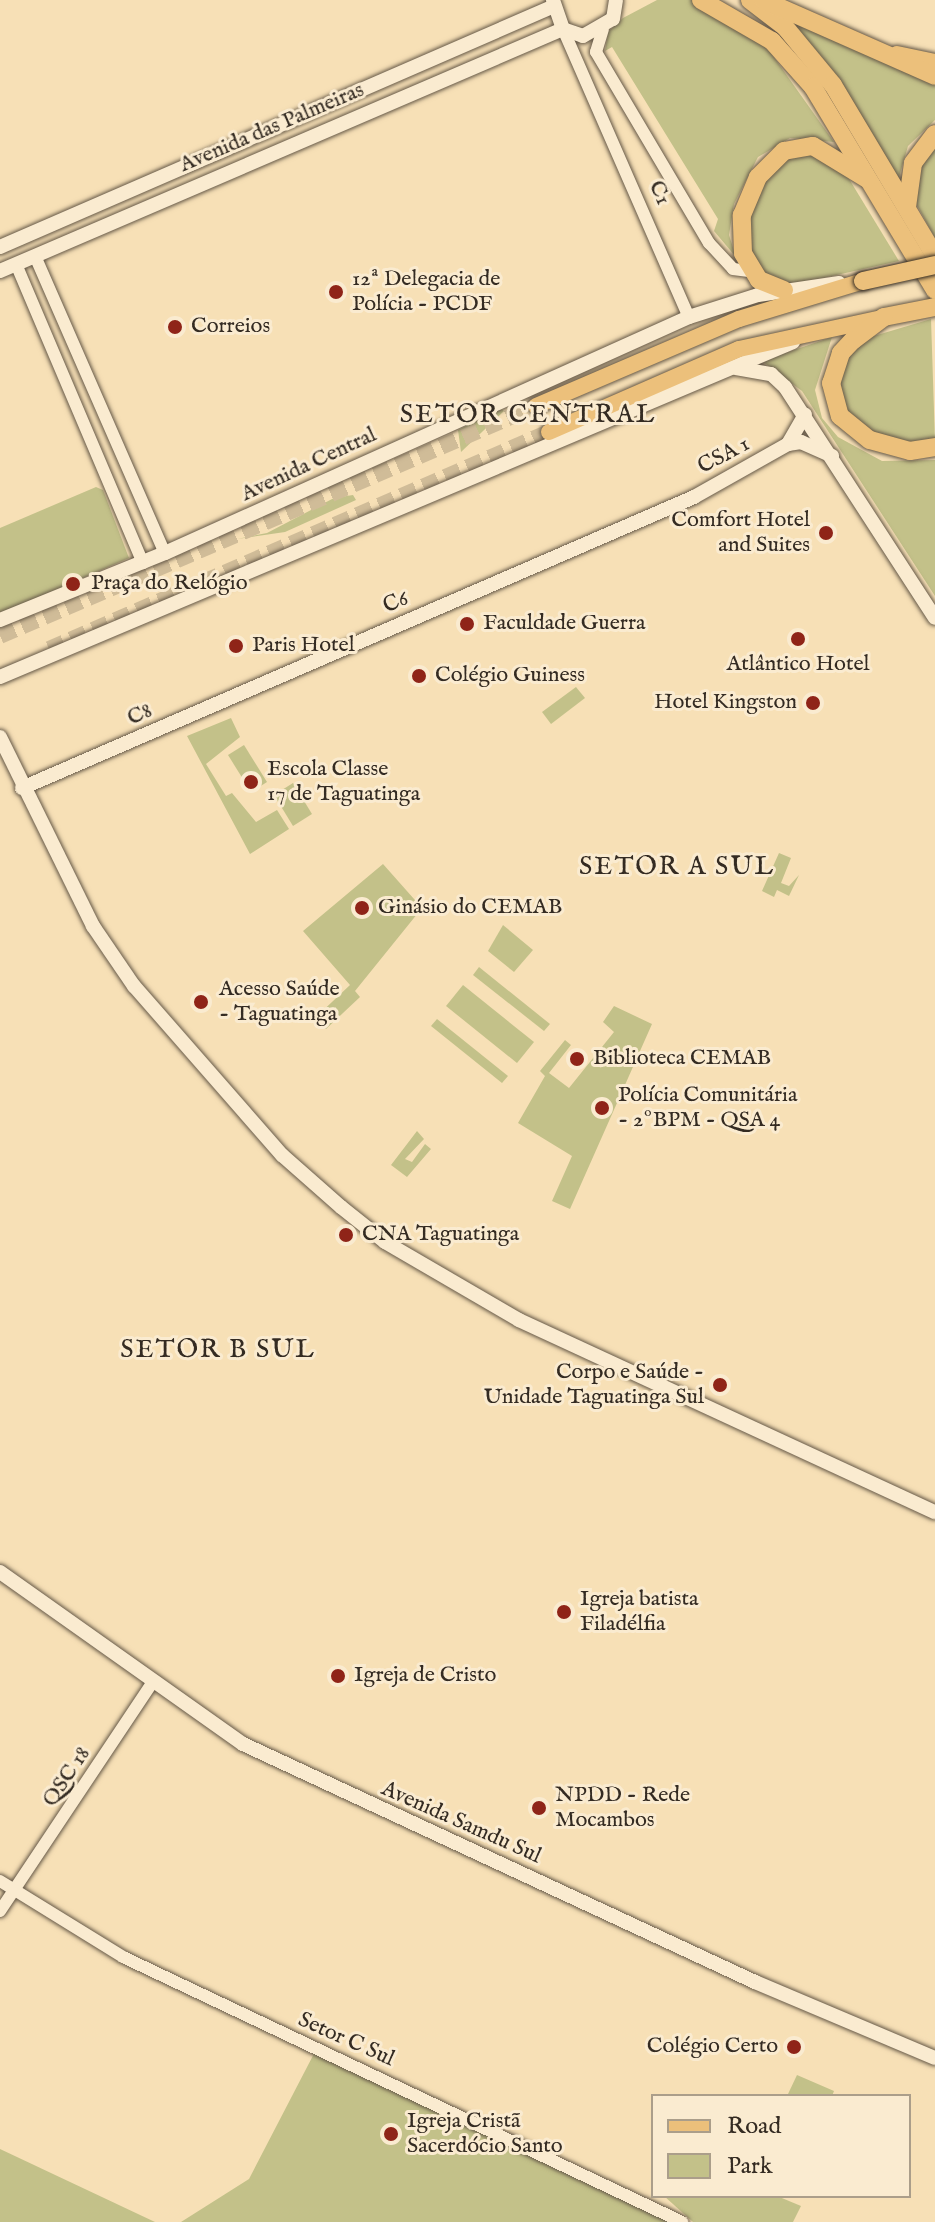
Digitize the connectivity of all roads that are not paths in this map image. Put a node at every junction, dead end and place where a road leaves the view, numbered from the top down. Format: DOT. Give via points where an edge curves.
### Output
graph roads {
  1 [pos="701,0"];
  2 [pos="750,0"];
  3 [pos="763,0"];
  4 [pos="621,1"];
  5 [pos="552,4"];
  6 [pos="563,29"];
  7 [pos="603,29"];
  8 [pos="501,31"];
  9 [pos="882,52"];
  10 [pos="505,53"];
  11 [pos="935,62"];
  12 [pos="610,76"];
  13 [pos="935,76"];
  14 [pos="379,83"];
  15 [pos="590,86"];
  16 [pos="363,113"];
  17 [pos="271,131"];
  18 [pos="935,134"];
  19 [pos="276,151"];
  20 [pos="194,163"];
  21 [pos="867,179"];
  22 [pos="201,182"];
  23 [pos="97,205"];
  24 [pos="907,207"];
  25 [pos="108,224"];
  26 [pos="0,247"];
  27 [pos="35,256"];
  28 [pos="935,256"];
  29 [pos="16,264"];
  30 [pos="935,265"];
  31 [pos="0,271"];
  32 [pos="749,271"];
  33 [pos="863,281"];
  34 [pos="784,290"];
  35 [pos="935,290"];
  36 [pos="935,307"];
  37 [pos="689,317"];
  38 [pos="884,317"];
  39 [pos="827,328"];
  40 [pos="80,359"];
  41 [pos="60,366"];
  42 [pos="732,369"];
  43 [pos="90,381"];
  44 [pos="69,389"];
  45 [pos="536,406"];
  46 [pos="805,414"];
  47 [pos="549,432"];
  48 [pos="788,444"];
  49 [pos="935,447"];
  50 [pos="832,456"];
  51 [pos="128,469"];
  52 [pos="107,478"];
  53 [pos="165,553"];
  54 [pos="143,563"];
  55 [pos="535,567"];
  56 [pos="935,618"];
  57 [pos="0,620"];
  58 [pos="0,677"];
  59 [pos="275,679"];
  60 [pos="0,737"];
  61 [pos="22,788"];
  62 [pos="935,1512"];
  63 [pos="0,1572"];
  64 [pos="151,1685"];
  65 [pos="0,1881"];
  66 [pos="14,1890"];
  67 [pos="0,1911"];
  68 [pos="935,2058"];
  69 [pos="682,2222"];
  1 -- 21 [label="highway" via="747,23 787,55"];
  2 -- 24 [label="highway" via="785,27 833,85"];
  3 -- 9 [label="highway"];
  4 -- 7 [label="main road"];
  5 -- 6 [label="main road"];
  5 -- 8 [label="main road, Avenida das Palmeiras"];
  6 -- 7 [label="main road" via="583,36"];
  6 -- 10 [label="main road, Avenida das Palmeiras"];
  6 -- 15 [label="street, C1"];
  7 -- 12 [label="street" via="596,52"];
  8 -- 10 [label="main road" via="512,40"];
  8 -- 14 [label="main road, Avenida das Palmeiras"];
  9 -- 11 [label="main road"];
  9 -- 13 [label="highway"];
  10 -- 16 [label="main road, Avenida das Palmeiras"];
  12 -- 15 [label="street"];
  12 -- 32 [label="street" via="709,243 733,269"];
  14 -- 16 [label="main road" via="356,107"];
  14 -- 17 [label="main road, Avenida das Palmeiras"];
  15 -- 37 [label="street, C1"];
  16 -- 19 [label="main road, Avenida das Palmeiras"];
  17 -- 19 [label="main road" via="282,138"];
  17 -- 20 [label="main road, Avenida das Palmeiras"];
  18 -- 24 [label="highway" via="913,163"];
  19 -- 22 [label="main road, Avenida das Palmeiras"];
  20 -- 22 [label="main road" via="189,175"];
  20 -- 23 [label="main road, Avenida das Palmeiras"];
  21 -- 32 [label="highway" via="813,146 784,151 770,162 742,215"];
  21 -- 35 [label="highway"];
  22 -- 25 [label="main road, Avenida das Palmeiras"];
  23 -- 25 [label="main road" via="110,214"];
  23 -- 26 [label="main road, Avenida das Palmeiras"];
  24 -- 28 [label="highway"];
  25 -- 27 [label="main road, Avenida das Palmeiras"];
  27 -- 29 [label="main road, Avenida das Palmeiras"];
  27 -- 40 [label="street"];
  29 -- 31 [label="main road, Avenida das Palmeiras"];
  29 -- 41 [label="street"];
  30 -- 33 [label="highway, bridge"];
  32 -- 34 [label="highway"];
  33 -- 34 [label="main road, Avenida Central"];
  33 -- 45 [label="main road" via="739,319"];
  34 -- 37 [label="main road, Avenida Central"];
  36 -- 38 [label="highway"];
  37 -- 53 [label="main road, Avenida Central"];
  38 -- 39 [label="main road"];
  38 -- 49 [label="highway" via="841,353 833,400 852,429 870,440 910,451"];
  39 -- 42 [label="main road"];
  39 -- 47 [label="main road" via="739,349"];
  40 -- 41 [label="street"];
  40 -- 43 [label="street"];
  41 -- 44 [label="street"];
  42 -- 46 [label="main road" via="771,374"];
  42 -- 58 [label="main road"];
  43 -- 44 [label="street" via="81,377"];
  43 -- 51 [label="street"];
  44 -- 52 [label="street"];
  46 -- 48 [label="main road"];
  46 -- 50 [label="main road"];
  48 -- 50 [label="main road" via="801,442"];
  48 -- 55 [label="main road, CSA 1" via="678,503"];
  50 -- 56 [label="main road"];
  51 -- 52 [label="street"];
  51 -- 53 [label="street"];
  52 -- 54 [label="street"];
  53 -- 54 [label="main road, Avenida Central"];
  54 -- 57 [label="main road, Avenida Central"];
  55 -- 59 [label="main road, C6"];
  59 -- 61 [label="main road, C8"];
  60 -- 61 [label="main road"];
  61 -- 62 [label="main road" via="101,937 158,1019 282,1155 385,1242 519,1320"];
  63 -- 64 [label="main road, Avenida Samdu Sul"];
  64 -- 66 [label="street, QSC 18"];
  64 -- 68 [label="main road, Avenida Samdu Sul" via="243,1744 340,1793"];
  65 -- 66 [label="street, Setor C Sul"];
  66 -- 67 [label="street, QSC 18"];
  66 -- 69 [label="street, Setor C Sul" via="123,1957"];
}
